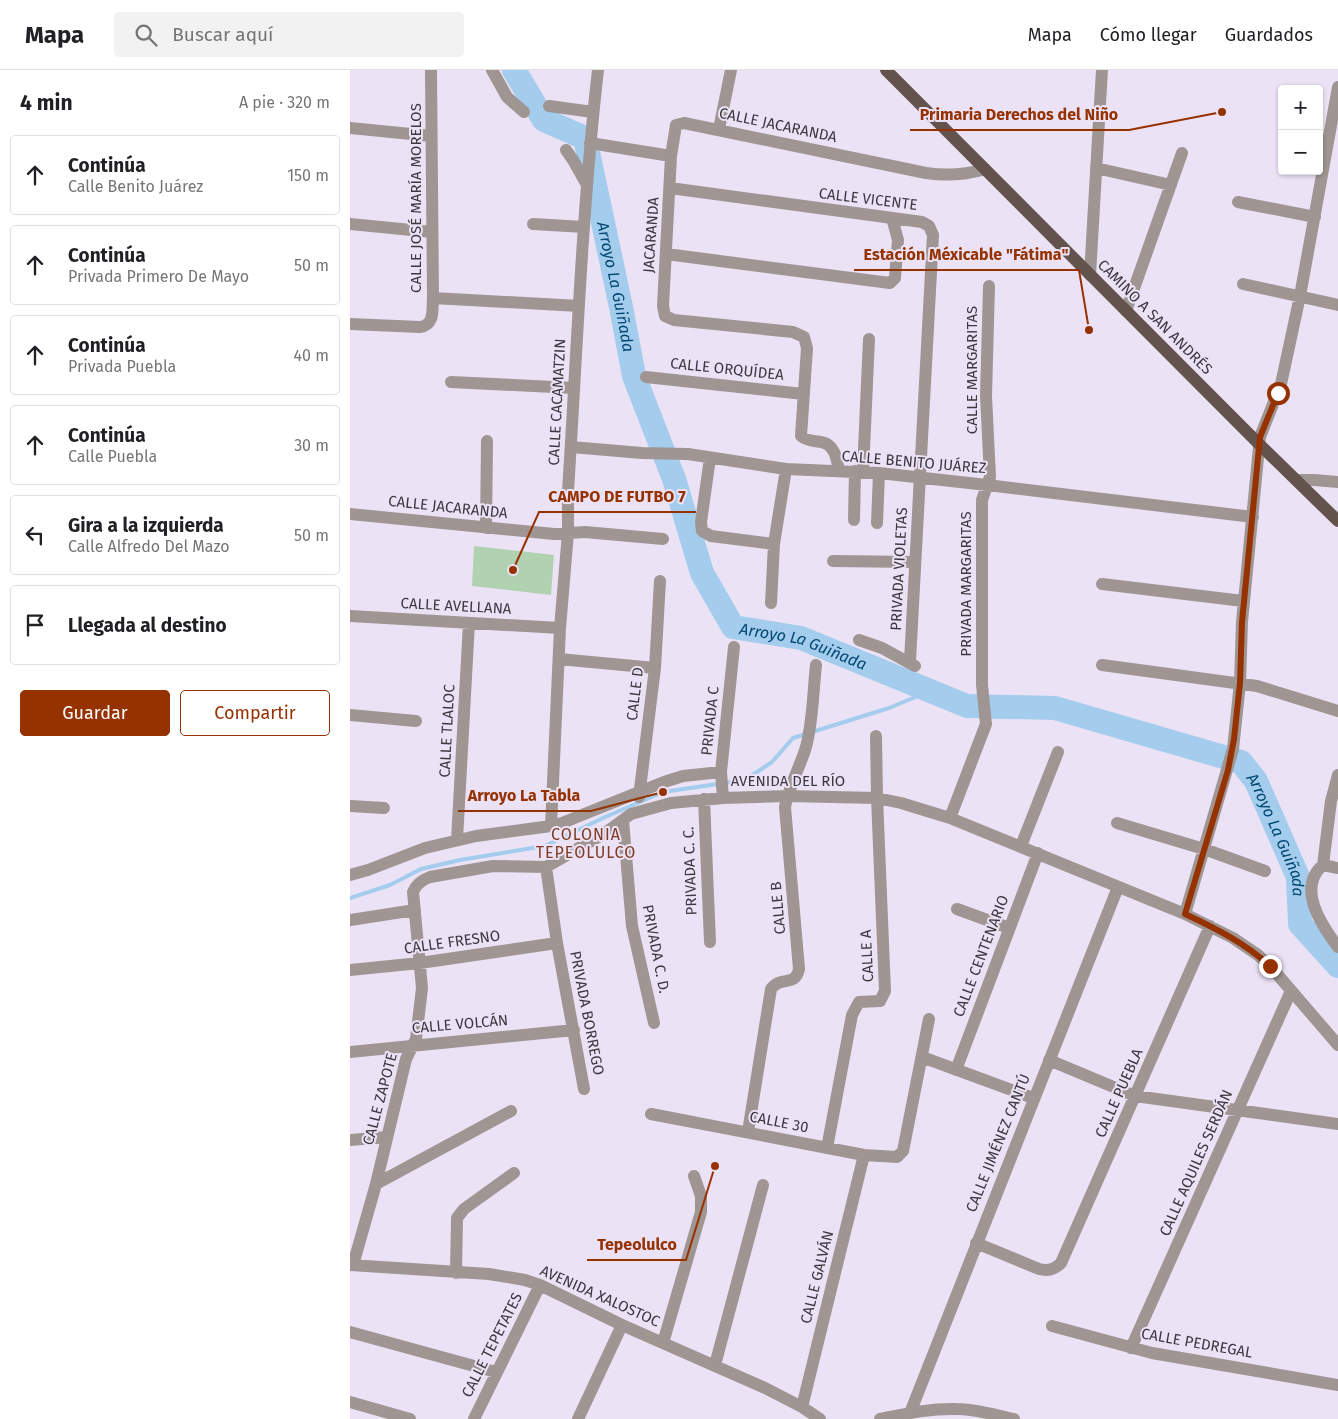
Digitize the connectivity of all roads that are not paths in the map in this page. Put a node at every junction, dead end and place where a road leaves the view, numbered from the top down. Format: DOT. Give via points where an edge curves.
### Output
graph roads {
  1 [pos="432,70"];
  2 [pos="492,70"];
  3 [pos="598,70"];
  4 [pos="731,70"];
  5 [pos="886,70"];
  6 [pos="1102,70"];
  7 [pos="1338,87"];
  8 [pos="549,106"];
  9 [pos="524,112"];
  10 [pos="593,112"];
  11 [pos="350,128"];
  12 [pos="720,130"];
  13 [pos="431,136"];
  14 [pos="589,145"];
  15 [pos="566,150"];
  16 [pos="1182,153"];
  17 [pos="671,156"];
  18 [pos="1096,168"];
  19 [pos="985,169"];
  20 [pos="587,181"];
  21 [pos="1171,185"];
  22 [pos="670,188"];
  23 [pos="1238,202"];
  24 [pos="1315,217"];
  25 [pos="892,218"];
  26 [pos="350,224"];
  27 [pos="533,224"];
  28 [pos="584,227"];
  29 [pos="432,232"];
  30 [pos="666,254"];
  31 [pos="1090,274"];
  32 [pos="1243,284"];
  33 [pos="989,286"];
  34 [pos="1300,296"];
  35 [pos="433,298"];
  36 [pos="1338,305"];
  37 [pos="579,306"];
  38 [pos="1126,311"];
  39 [pos="350,324"];
  40 [pos="804,337"];
  41 [pos="869,339"];
  42 [pos="646,377"];
  43 [pos="451,382"];
  44 [pos="574,388"];
  45 [pos="803,394"];
  46 [pos="487,441"];
  47 [pos="1260,445"];
  48 [pos="571,447"];
  49 [pos="710,458"];
  50 [pos="786,469"];
  51 [pos="838,471"];
  52 [pos="859,471"];
  53 [pos="879,473"];
  54 [pos="920,478"];
  55 [pos="1296,480"];
  56 [pos="1338,482"];
  57 [pos="987,485"];
  58 [pos="350,514"];
  59 [pos="1253,518"];
  60 [pos="854,520"];
  61 [pos="1338,521"];
  62 [pos="877,522"];
  63 [pos="486,528"];
  64 [pos="568,533"];
  65 [pos="663,539"];
  66 [pos="774,544"];
  67 [pos="833,561"];
  68 [pos="915,562"];
  69 [pos="660,581"];
  70 [pos="1102,584"];
  71 [pos="1243,601"];
  72 [pos="771,603"];
  73 [pos="350,616"];
  74 [pos="469,623"];
  75 [pos="560,628"];
  76 [pos="859,640"];
  77 [pos="734,647"];
  78 [pos="559,659"];
  79 [pos="816,665"];
  80 [pos="1102,665"];
  81 [pos="655,668"];
  82 [pos="1240,683"];
  83 [pos="1338,711"];
  84 [pos="350,716"];
  85 [pos="416,721"];
  86 [pos="876,736"];
  87 [pos="1058,752"];
  88 [pos="721,773"];
  89 [pos="1338,775"];
  90 [pos="722,793"];
  91 [pos="788,796"];
  92 [pos="877,798"];
  93 [pos="704,799"];
  94 [pos="639,801"];
  95 [pos="350,806"];
  96 [pos="384,808"];
  97 [pos="950,818"];
  98 [pos="623,820"];
  99 [pos="1117,823"];
  100 [pos="551,826"];
  101 [pos="457,840"];
  102 [pos="1021,846"];
  103 [pos="1204,849"];
  104 [pos="1038,853"];
  105 [pos="1323,865"];
  106 [pos="546,866"];
  107 [pos="1338,868"];
  108 [pos="1265,871"];
  109 [pos="350,875"];
  110 [pos="1118,887"];
  111 [pos="957,909"];
  112 [pos="415,910"];
  113 [pos="1185,914"];
  114 [pos="350,920"];
  115 [pos="1210,926"];
  116 [pos="1009,928"];
  117 [pos="710,942"];
  118 [pos="557,943"];
  119 [pos="1338,948"];
  120 [pos="420,963"];
  121 [pos="350,970"];
  122 [pos="1290,991"];
  123 [pos="929,1019"];
  124 [pos="654,1023"];
  125 [pos="574,1030"];
  126 [pos="413,1045"];
  127 [pos="1338,1045"];
  128 [pos="350,1052"];
  129 [pos="922,1057"];
  130 [pos="1049,1060"];
  131 [pos="956,1070"];
  132 [pos="584,1088"];
  133 [pos="1135,1096"];
  134 [pos="1033,1098"];
  135 [pos="1238,1110"];
  136 [pos="511,1111"];
  137 [pos="651,1114"];
  138 [pos="1338,1124"];
  139 [pos="748,1132"];
  140 [pos="386,1137"];
  141 [pos="350,1140"];
  142 [pos="827,1148"];
  143 [pos="864,1155"];
  144 [pos="900,1155"];
  145 [pos="514,1173"];
  146 [pos="694,1176"];
  147 [pos="376,1184"];
  148 [pos="764,1185"];
  149 [pos="976,1243"];
  150 [pos="351,1265"];
  151 [pos="456,1273"];
  152 [pos="540,1286"];
  153 [pos="622,1324"];
  154 [pos="1052,1326"];
  155 [pos="350,1332"];
  156 [pos="664,1343"];
  157 [pos="1131,1348"];
  158 [pos="715,1365"];
  159 [pos="496,1372"];
  160 [pos="1338,1384"];
  161 [pos="350,1402"];
  162 [pos="802,1407"];
  163 [pos="910,1413"];
  164 [pos="410,1419"];
  165 [pos="474,1419"];
  166 [pos="578,1419"];
  167 [pos="820,1419"];
  168 [pos="880,1419"];
  169 [pos="1014,1419"];
  1 -- 13 [label="street, CALLE JOSÉ MARÍA MORELOS"];
  2 -- 9 [label="street" via="507,97"];
  3 -- 10 [label="street, CALLE CACAMATZIN"];
  4 -- 12 [label="street"];
  5 -- 19 [label="main road, CAMINO A SAN ANDRÉS"];
  6 -- 18 [label="street"];
  7 -- 24 [label="street"];
  8 -- 10 [label="street"];
  10 -- 14 [label="street, CALLE CACAMATZIN"];
  11 -- 13 [label="street"];
  12 -- 17 [label="street, CALLE JACARANDA" via="684,122 678,124 674,129"];
  12 -- 19 [label="street, CALLE JACARANDA" via="926,173 963,174"];
  13 -- 29 [label="street, CALLE JOSÉ MARÍA MORELOS"];
  14 -- 17 [label="street"];
  14 -- 20 [label="street, CALLE CACAMATZIN"];
  15 -- 20 [label="street"];
  16 -- 21 [label="street"];
  17 -- 22 [label="street, JACARANDA"];
  18 -- 21 [label="street"];
  18 -- 31 [label="street"];
  19 -- 31 [label="main road, CAMINO A SAN ANDRÉS"];
  20 -- 28 [label="street, CALLE CACAMATZIN"];
  21 -- 38 [label="street"];
  22 -- 25 [label="street, CALLE VICENTE"];
  22 -- 30 [label="street, JACARANDA"];
  23 -- 24 [label="street"];
  24 -- 34 [label="street"];
  25 -- 30 [label="street" via="898,240 895,276 890,283"];
  25 -- 54 [label="street, CALLE VICENTE" via="926,223 933,235"];
  26 -- 29 [label="street"];
  27 -- 28 [label="street"];
  28 -- 37 [label="street, CALLE CACAMATZIN"];
  29 -- 35 [label="street, CALLE JOSÉ MARÍA MORELOS"];
  30 -- 40 [label="street, JACARANDA" via="665,316 674,320 793,332"];
  31 -- 38 [label="main road, CAMINO A SAN ANDRÉS"];
  32 -- 34 [label="street"];
  33 -- 57 [label="street, CALLE MARGARITAS" via="986,396 990,477"];
  34 -- 36 [label="street"];
  34 -- 47 [label="street" via="1281,384 1262,429"];
  35 -- 37 [label="street"];
  35 -- 39 [label="street, CALLE JOSÉ MARÍA MORELOS" via="432,319 428,325"];
  37 -- 44 [label="street, CALLE CACAMATZIN"];
  38 -- 47 [label="main road, CAMINO A SAN ANDRÉS"];
  40 -- 45 [label="street, CALLE ORQUÍDEA" via="807,348"];
  41 -- 52 [label="street"];
  42 -- 45 [label="street, CALLE ORQUÍDEA"];
  43 -- 44 [label="street"];
  44 -- 48 [label="street, CALLE CACAMATZIN"];
  45 -- 51 [label="street, CALLE ORQUÍDEA" via="801,436 825,442 835,455"];
  46 -- 63 [label="street"];
  47 -- 55 [label="main road, CAMINO A SAN ANDRÉS"];
  47 -- 59 [label="street"];
  48 -- 49 [label="street, CALLE BENITO JUÁREZ"];
  48 -- 64 [label="street, CALLE CACAMATZIN"];
  49 -- 50 [label="street, CALLE BENITO JUÁREZ"];
  49 -- 66 [label="street" via="702,531 711,536"];
  50 -- 51 [label="street, CALLE BENITO JUÁREZ"];
  50 -- 66 [label="street"];
  51 -- 52 [label="street, CALLE BENITO JUÁREZ"];
  52 -- 53 [label="street, CALLE BENITO JUÁREZ"];
  52 -- 60 [label="street"];
  53 -- 54 [label="street, CALLE BENITO JUÁREZ"];
  53 -- 62 [label="street"];
  54 -- 57 [label="street, CALLE BENITO JUÁREZ"];
  54 -- 68 [label="street, PRIVADA VIOLETAS"];
  55 -- 56 [label="street"];
  55 -- 61 [label="main road, CAMINO A SAN ANDRÉS"];
  57 -- 59 [label="street, CALLE BENITO JUÁREZ"];
  57 -- 97 [label="street, PRIVADA MARGARITAS" via="982,500 982,689 986,724"];
  58 -- 63 [label="street, CALLE JACARANDA"];
  59 -- 71 [label="street"];
  63 -- 64 [label="street, CALLE JACARANDA"];
  64 -- 65 [label="street, CALLE JACARANDA"];
  64 -- 75 [label="street, CALLE CACAMATZIN"];
  66 -- 72 [label="street"];
  67 -- 68 [label="street"];
  68 -- 76 [label="street, PRIVADA VIOLETAS" via="913,664"];
  69 -- 81 [label="street, CALLE D"];
  70 -- 71 [label="street"];
  71 -- 82 [label="street"];
  73 -- 74 [label="street, CALLE AVELLANA"];
  74 -- 75 [label="street, CALLE AVELLANA"];
  74 -- 101 [label="street, CALLE TLALOC"];
  75 -- 78 [label="street, CALLE CACAMATZIN"];
  77 -- 88 [label="street, PRIVADA C"];
  78 -- 81 [label="street"];
  78 -- 100 [label="street, CALLE CACAMATZIN"];
  79 -- 91 [label="street, CALLE B" via="806,745"];
  80 -- 82 [label="street"];
  81 -- 94 [label="street, CALLE D"];
  82 -- 83 [label="street"];
  82 -- 103 [label="street" via="1233,749"];
  84 -- 85 [label="street"];
  86 -- 92 [label="street, CALLE A"];
  87 -- 102 [label="street"];
  88 -- 90 [label="street, PRIVADA C"];
  88 -- 94 [label="street" via="683,776 651,786"];
  89 -- 105 [label="street" via="1331,801"];
  90 -- 91 [label="street, AVENIDA DEL RÍO"];
  90 -- 93 [label="street, AVENIDA DEL RÍO"];
  91 -- 92 [label="street, AVENIDA DEL RÍO"];
  91 -- 139 [label="street, CALLE B" via="785,806 800,969 795,979 779,982 771,989"];
  92 -- 97 [label="street, AVENIDA DEL RÍO"];
  92 -- 142 [label="street, CALLE A" via="885,991 877,1002 859,1002 852,1015"];
  93 -- 94 [label="street, AVENIDA DEL RÍO" via="672,803"];
  93 -- 117 [label="street, PRIVADA C. C."];
  94 -- 98 [label="street, AVENIDA DEL RÍO"];
  94 -- 100 [label="street"];
  95 -- 96 [label="street"];
  97 -- 102 [label="street, AVENIDA DEL RÍO"];
  98 -- 106 [label="street, AVENIDA DEL RÍO" via="583,847"];
  98 -- 124 [label="street, PRIVADA C. D." via="632,926"];
  99 -- 103 [label="street"];
  100 -- 101 [label="street"];
  101 -- 109 [label="street" via="424,848"];
  102 -- 104 [label="street, AVENIDA DEL RÍO"];
  103 -- 108 [label="street"];
  103 -- 113 [label="street"];
  104 -- 110 [label="street, AVENIDA DEL RÍO"];
  104 -- 116 [label="street, CALLE CENTENARIO"];
  105 -- 107 [label="street"];
  105 -- 119 [label="street" via="1313,877 1312,899"];
  106 -- 112 [label="street, AVENIDA DEL RÍO" via="493,866 424,879 413,892"];
  106 -- 118 [label="street, PRIVADA BORREGO"];
  110 -- 113 [label="street, AVENIDA DEL RÍO"];
  110 -- 130 [label="street, CALLE JIMÉNEZ CANTÚ"];
  111 -- 116 [label="street"];
  112 -- 114 [label="street"];
  112 -- 120 [label="street, CALLE ZAPOTE"];
  113 -- 115 [label="street, AVENIDA DEL RÍO"];
  115 -- 122 [label="street, AVENIDA DEL RÍO" via="1258,955"];
  115 -- 133 [label="street, CALLE PUEBLA"];
  116 -- 131 [label="street, CALLE CENTENARIO"];
  118 -- 120 [label="street, CALLE FRESNO"];
  118 -- 125 [label="street, PRIVADA BORREGO"];
  120 -- 121 [label="street, CALLE FRESNO"];
  120 -- 126 [label="street, CALLE ZAPOTE" via="422,988"];
  122 -- 127 [label="street, AVENIDA DEL RÍO"];
  122 -- 135 [label="street, CALLE AQUILES SERDÁN"];
  123 -- 129 [label="street, CALLE CENTENARIO"];
  125 -- 126 [label="street, CALLE VOLCÁN"];
  125 -- 132 [label="street, PRIVADA BORREGO"];
  126 -- 128 [label="street, CALLE VOLCÁN"];
  126 -- 140 [label="street, CALLE ZAPOTE" via="406,1058"];
  129 -- 131 [label="street"];
  129 -- 144 [label="street, CALLE CENTENARIO"];
  130 -- 133 [label="street"];
  130 -- 134 [label="street, CALLE JIMÉNEZ CANTÚ"];
  131 -- 134 [label="street"];
  133 -- 135 [label="street"];
  133 -- 149 [label="street, CALLE PUEBLA" via="1065,1258 1057,1267 1039,1269"];
  134 -- 149 [label="street, CALLE JIMÉNEZ CANTÚ"];
  135 -- 138 [label="street"];
  135 -- 157 [label="street, CALLE AQUILES SERDÁN"];
  136 -- 147 [label="street"];
  137 -- 139 [label="street, CALLE 30"];
  139 -- 142 [label="street, CALLE 30"];
  140 -- 141 [label="street"];
  140 -- 147 [label="street, CALLE ZAPOTE"];
  142 -- 143 [label="street, CALLE 30"];
  143 -- 144 [label="street, CALLE 30" via="893,1158"];
  143 -- 162 [label="street, CALLE GALVÁN"];
  145 -- 151 [label="street" via="464,1209 457,1218"];
  146 -- 156 [label="street" via="701,1196 701,1212"];
  147 -- 150 [label="street, CALLE ZAPOTE"];
  148 -- 158 [label="street"];
  149 -- 163 [label="street, CALLE JIMÉNEZ CANTÚ"];
  150 -- 151 [label="street, AVENIDA XALOSTOC"];
  151 -- 152 [label="street, AVENIDA XALOSTOC" via="508,1276"];
  152 -- 153 [label="street, AVENIDA XALOSTOC"];
  152 -- 159 [label="street, CALLE TEPETATES"];
  153 -- 156 [label="street, AVENIDA XALOSTOC"];
  153 -- 166 [label="street"];
  154 -- 157 [label="street, CALLE PEDREGAL"];
  155 -- 159 [label="street"];
  156 -- 158 [label="street, AVENIDA XALOSTOC"];
  157 -- 160 [label="street, CALLE PEDREGAL"];
  158 -- 162 [label="street, AVENIDA XALOSTOC"];
  159 -- 165 [label="street, CALLE TEPETATES"];
  161 -- 164 [label="street"];
  162 -- 167 [label="street, AVENIDA XALOSTOC"];
  163 -- 168 [label="street"];
  163 -- 169 [label="street" via="954,1408"];
}
